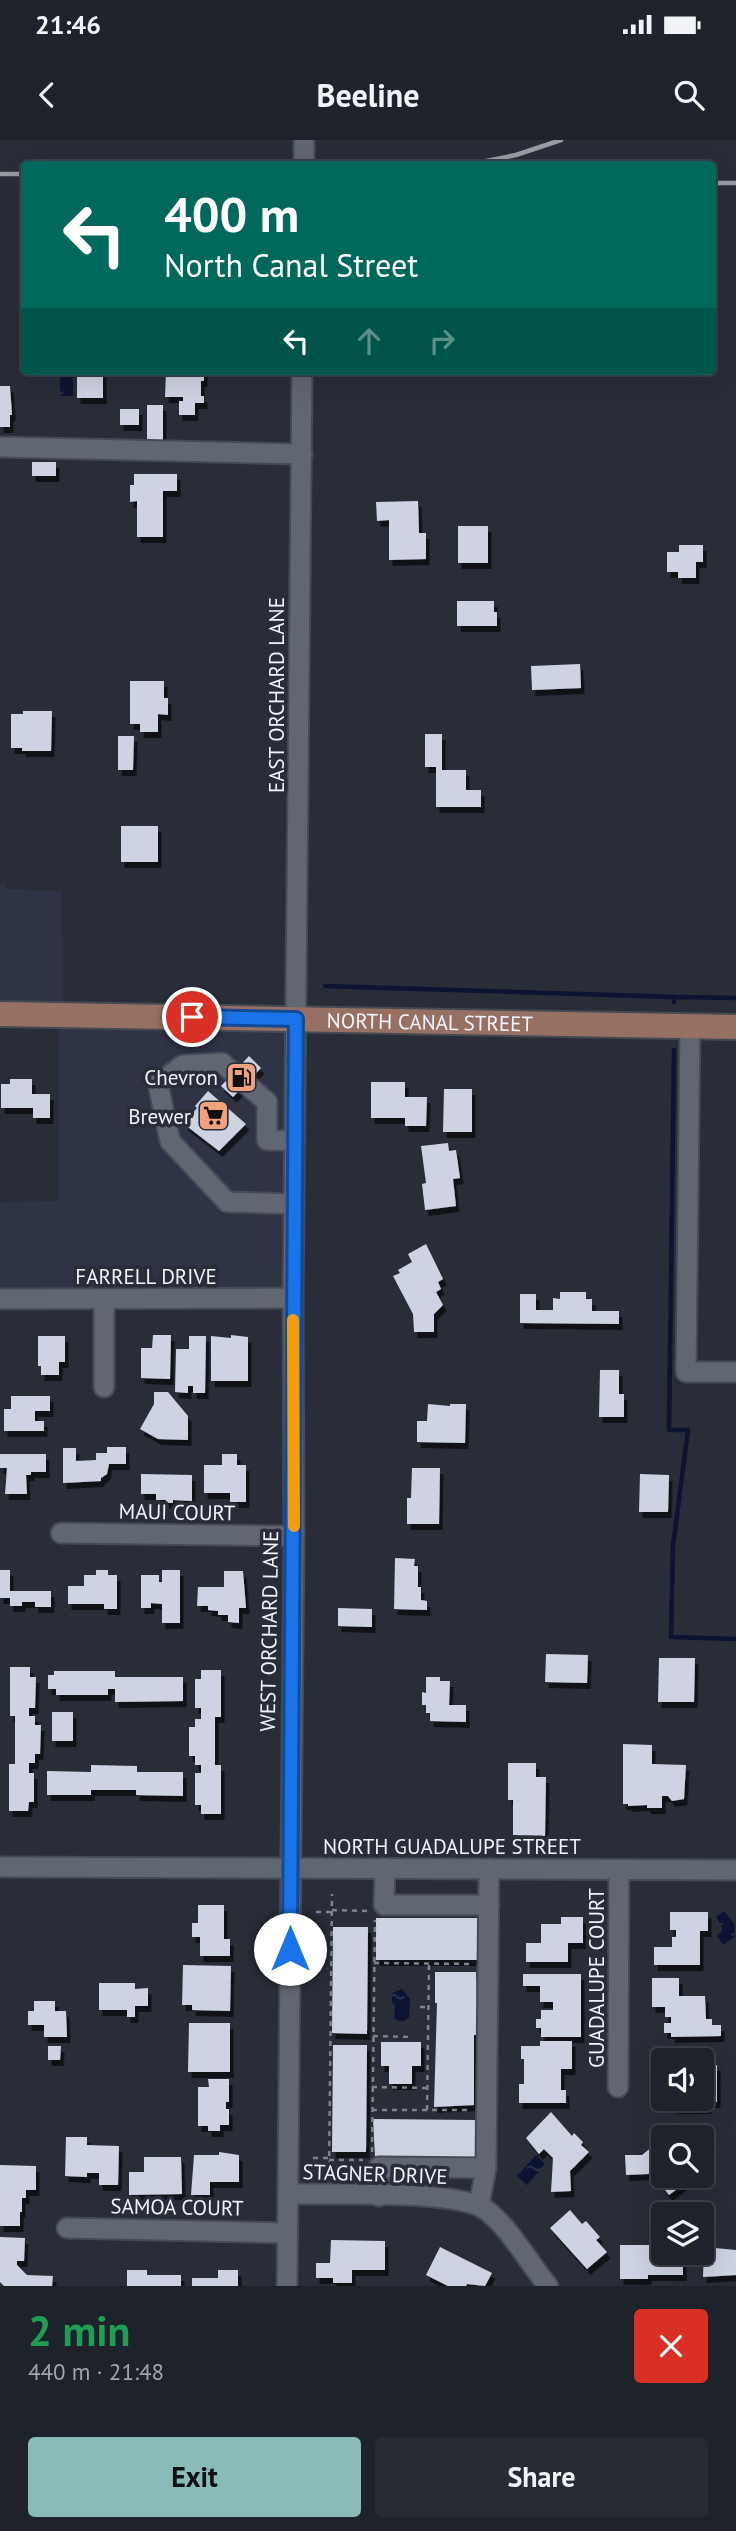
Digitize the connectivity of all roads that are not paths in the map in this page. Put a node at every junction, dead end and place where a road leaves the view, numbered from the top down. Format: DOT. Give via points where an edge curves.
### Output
graph roads {
  1 [pos="304,140"];
  2 [pos="304,161"];
  3 [pos="302,375"];
  4 [pos="0,447"];
  5 [pos="302,454"];
  6 [pos="0,1014"];
  7 [pos="296,1019"];
  8 [pos="690,1026"];
  9 [pos="736,1027"];
  10 [pos="295,1141"];
  11 [pos="294,1204"];
  12 [pos="293,1298"];
  13 [pos="0,1299"];
  14 [pos="104,1300"];
  15 [pos="736,1373"];
  16 [pos="104,1387"];
  17 [pos="61,1534"];
  18 [pos="294,1536"];
  19 [pos="0,1867"];
  20 [pos="290,1867"];
  21 [pos="385,1868"];
  22 [pos="489,1869"];
  23 [pos="619,1870"];
  24 [pos="736,1870"];
  25 [pos="489,1905"];
  26 [pos="618,2087"];
  27 [pos="486,2168"];
  28 [pos="288,2194"];
  29 [pos="379,2196"];
  30 [pos="479,2206"];
  31 [pos="67,2228"];
  32 [pos="286,2232"];
  33 [pos="287,2286"];
  34 [pos="548,2286"];
  1 -- 2 [label="street"];
  3 -- 5 [label="street, EAST ORCHARD LANE"];
  4 -- 5 [label="street"];
  5 -- 7 [label="street, EAST ORCHARD LANE"];
  6 -- 7 [label="main road, NORTH CANAL STREET"];
  7 -- 8 [label="main road, NORTH CANAL STREET"];
  7 -- 10 [label="street, WEST ORCHARD LANE"];
  8 -- 9 [label="main road, NORTH CANAL STREET"];
  8 -- 15 [label="street" via="686,1372"];
  10 -- 11 [label="street, WEST ORCHARD LANE"];
  10 -- 11 [label="street" via="267,1140 267,1102 222,1063 183,1065 158,1084 170,1141 227,1202"];
  11 -- 12 [label="street, WEST ORCHARD LANE"];
  12 -- 14 [label="street, FARRELL DRIVE"];
  12 -- 18 [label="street, WEST ORCHARD LANE"];
  13 -- 14 [label="street, FARRELL DRIVE"];
  14 -- 16 [label="street"];
  17 -- 18 [label="street, MAUI COURT"];
  18 -- 20 [label="street, WEST ORCHARD LANE"];
  19 -- 20 [label="street, NORTH GUADALUPE STREET"];
  20 -- 21 [label="street, NORTH GUADALUPE STREET"];
  20 -- 28 [label="street, WEST ORCHARD LANE"];
  21 -- 22 [label="street, NORTH GUADALUPE STREET"];
  21 -- 25 [label="street" via="384,1905"];
  22 -- 23 [label="street, NORTH GUADALUPE STREET"];
  22 -- 25 [label="street"];
  23 -- 24 [label="street, NORTH GUADALUPE STREET"];
  23 -- 26 [label="street, GUADALUPE COURT"];
  25 -- 27 [label="street"];
  27 -- 29 [label="street" via="379,2167"];
  27 -- 30 [label="street"];
  28 -- 29 [label="street, STAGNER DRIVE"];
  28 -- 32 [label="street, WEST ORCHARD LANE"];
  29 -- 30 [label="street, STAGNER DRIVE" via="444,2198"];
  30 -- 34 [label="street, STAGNER DRIVE" via="497,2220"];
  31 -- 32 [label="street, SAMOA COURT"];
  32 -- 33 [label="street, WEST ORCHARD LANE"];
}
